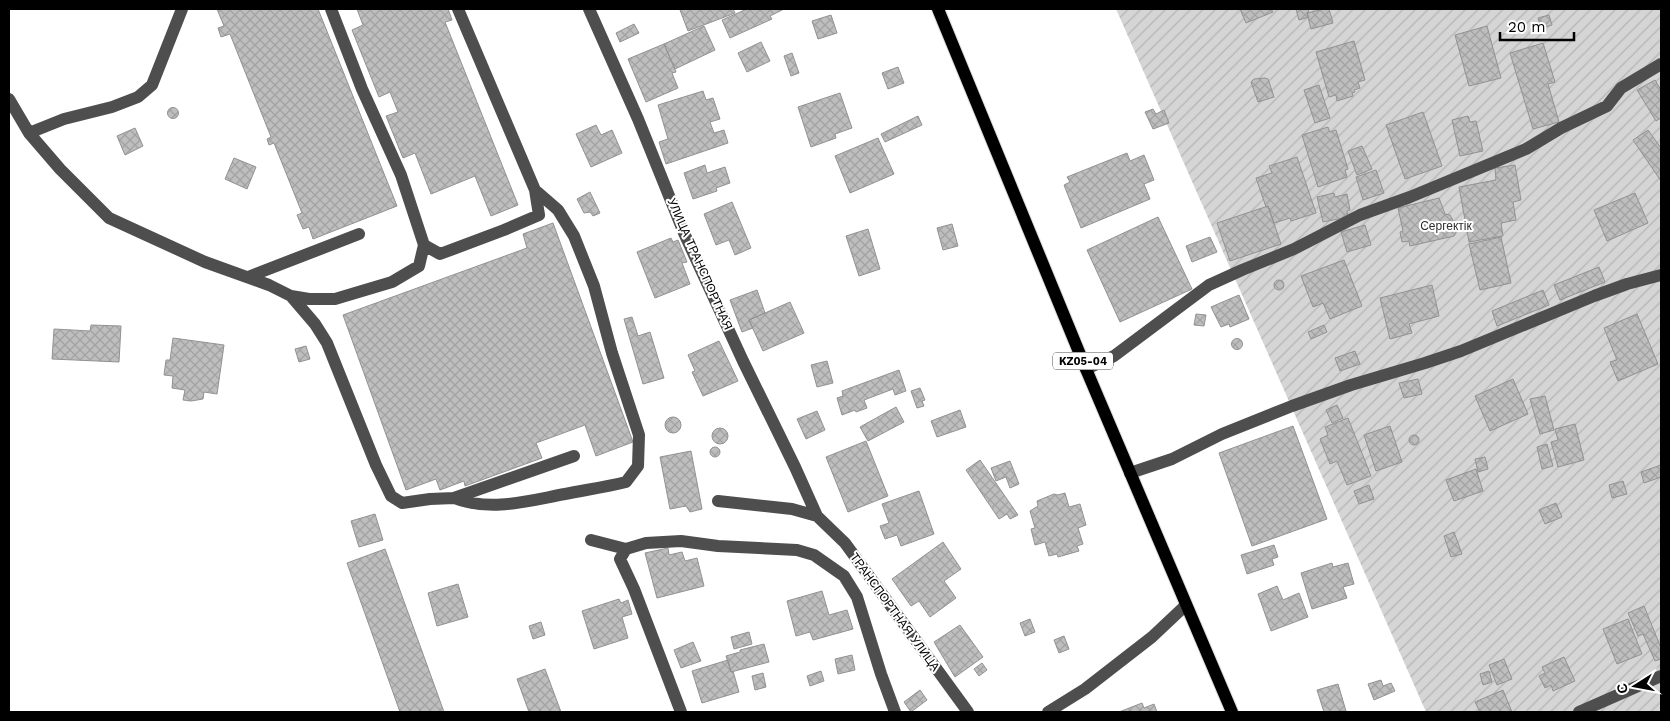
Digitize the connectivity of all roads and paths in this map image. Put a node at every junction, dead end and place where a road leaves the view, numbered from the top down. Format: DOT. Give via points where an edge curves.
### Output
graph roads {
  1 [pos="182,9"];
  2 [pos="331,9"];
  3 [pos="458,9"];
  4 [pos="589,9"];
  5 [pos="938,9"];
  6 [pos="1661,64"];
  7 [pos="9,99"];
  8 [pos="29,133"];
  9 [pos="535,190"];
  10 [pos="558,210"];
  11 [pos="539,215"];
  12 [pos="359,234"];
  13 [pos="424,245"];
  14 [pos="440,254"];
  15 [pos="420,266"];
  16 [pos="1661,276"];
  17 [pos="248,277"];
  18 [pos="291,296"];
  19 [pos="1086,369"];
  20 [pos="574,456"];
  21 [pos="1130,473"];
  22 [pos="454,498"];
  23 [pos="718,501"];
  24 [pos="816,516"];
  25 [pos="591,540"];
  26 [pos="626,549"];
  27 [pos="1186,605"];
  28 [pos="1661,676"];
  29 [pos="681,712"];
  30 [pos="895,712"];
  31 [pos="968,712"];
  32 [pos="1048,712"];
  33 [pos="1232,712"];
  34 [pos="1579,712"];
  1 -- 8 [label="street" via="152,85 138,97"];
  2 -- 13 [label="street" via="362,89 401,175"];
  3 -- 9 [label="street"];
  4 -- 24 [label="street, УЛИЦА ТРАНСПОРТНАЯ" via="684,233"];
  5 -- 19 [label="main road, KZ05-04"];
  6 -- 19 [label="street" via="1621,88 1607,106 1526,149 1360,215 1294,249 1208,285 1114,356"];
  7 -- 8 [label="street"];
  8 -- 17 [label="street" via="108,218 205,262"];
  9 -- 10 [label="street"];
  9 -- 11 [label="street"];
  10 -- 11 [label="street"];
  10 -- 22 [label="street" via="574,236 594,286 639,435 638,466 626,482 530,502 490,506 468,504"];
  11 -- 14 [label="street"];
  12 -- 17 [label="street"];
  13 -- 14 [label="street"];
  13 -- 15 [label="street"];
  14 -- 15 [label="street"];
  15 -- 18 [label="street" via="392,282 335,299"];
  16 -- 21 [label="street" via="1594,296 1461,351 1292,406 1222,434 1172,459"];
  17 -- 18 [label="street"];
  18 -- 22 [label="street" via="327,343 391,496 402,503"];
  19 -- 21 [label="main road, KZ05-04"];
  20 -- 22 [label="street"];
  21 -- 27 [label="main road, KZ05-04"];
  23 -- 24 [label="street" via="792,509"];
  24 -- 31 [label="street, ТРАНСПОРТНАЯ УЛИЦА" via="845,544"];
  25 -- 26 [label="street"];
  26 -- 29 [label="street" via="620,559"];
  26 -- 30 [label="street" via="646,543 681,541 798,550 814,556 844,576 857,597"];
  27 -- 32 [label="street" via="1152,637 1085,689"];
  27 -- 33 [label="main road, KZ05-04"];
  28 -- 34 [label="street"];
}
